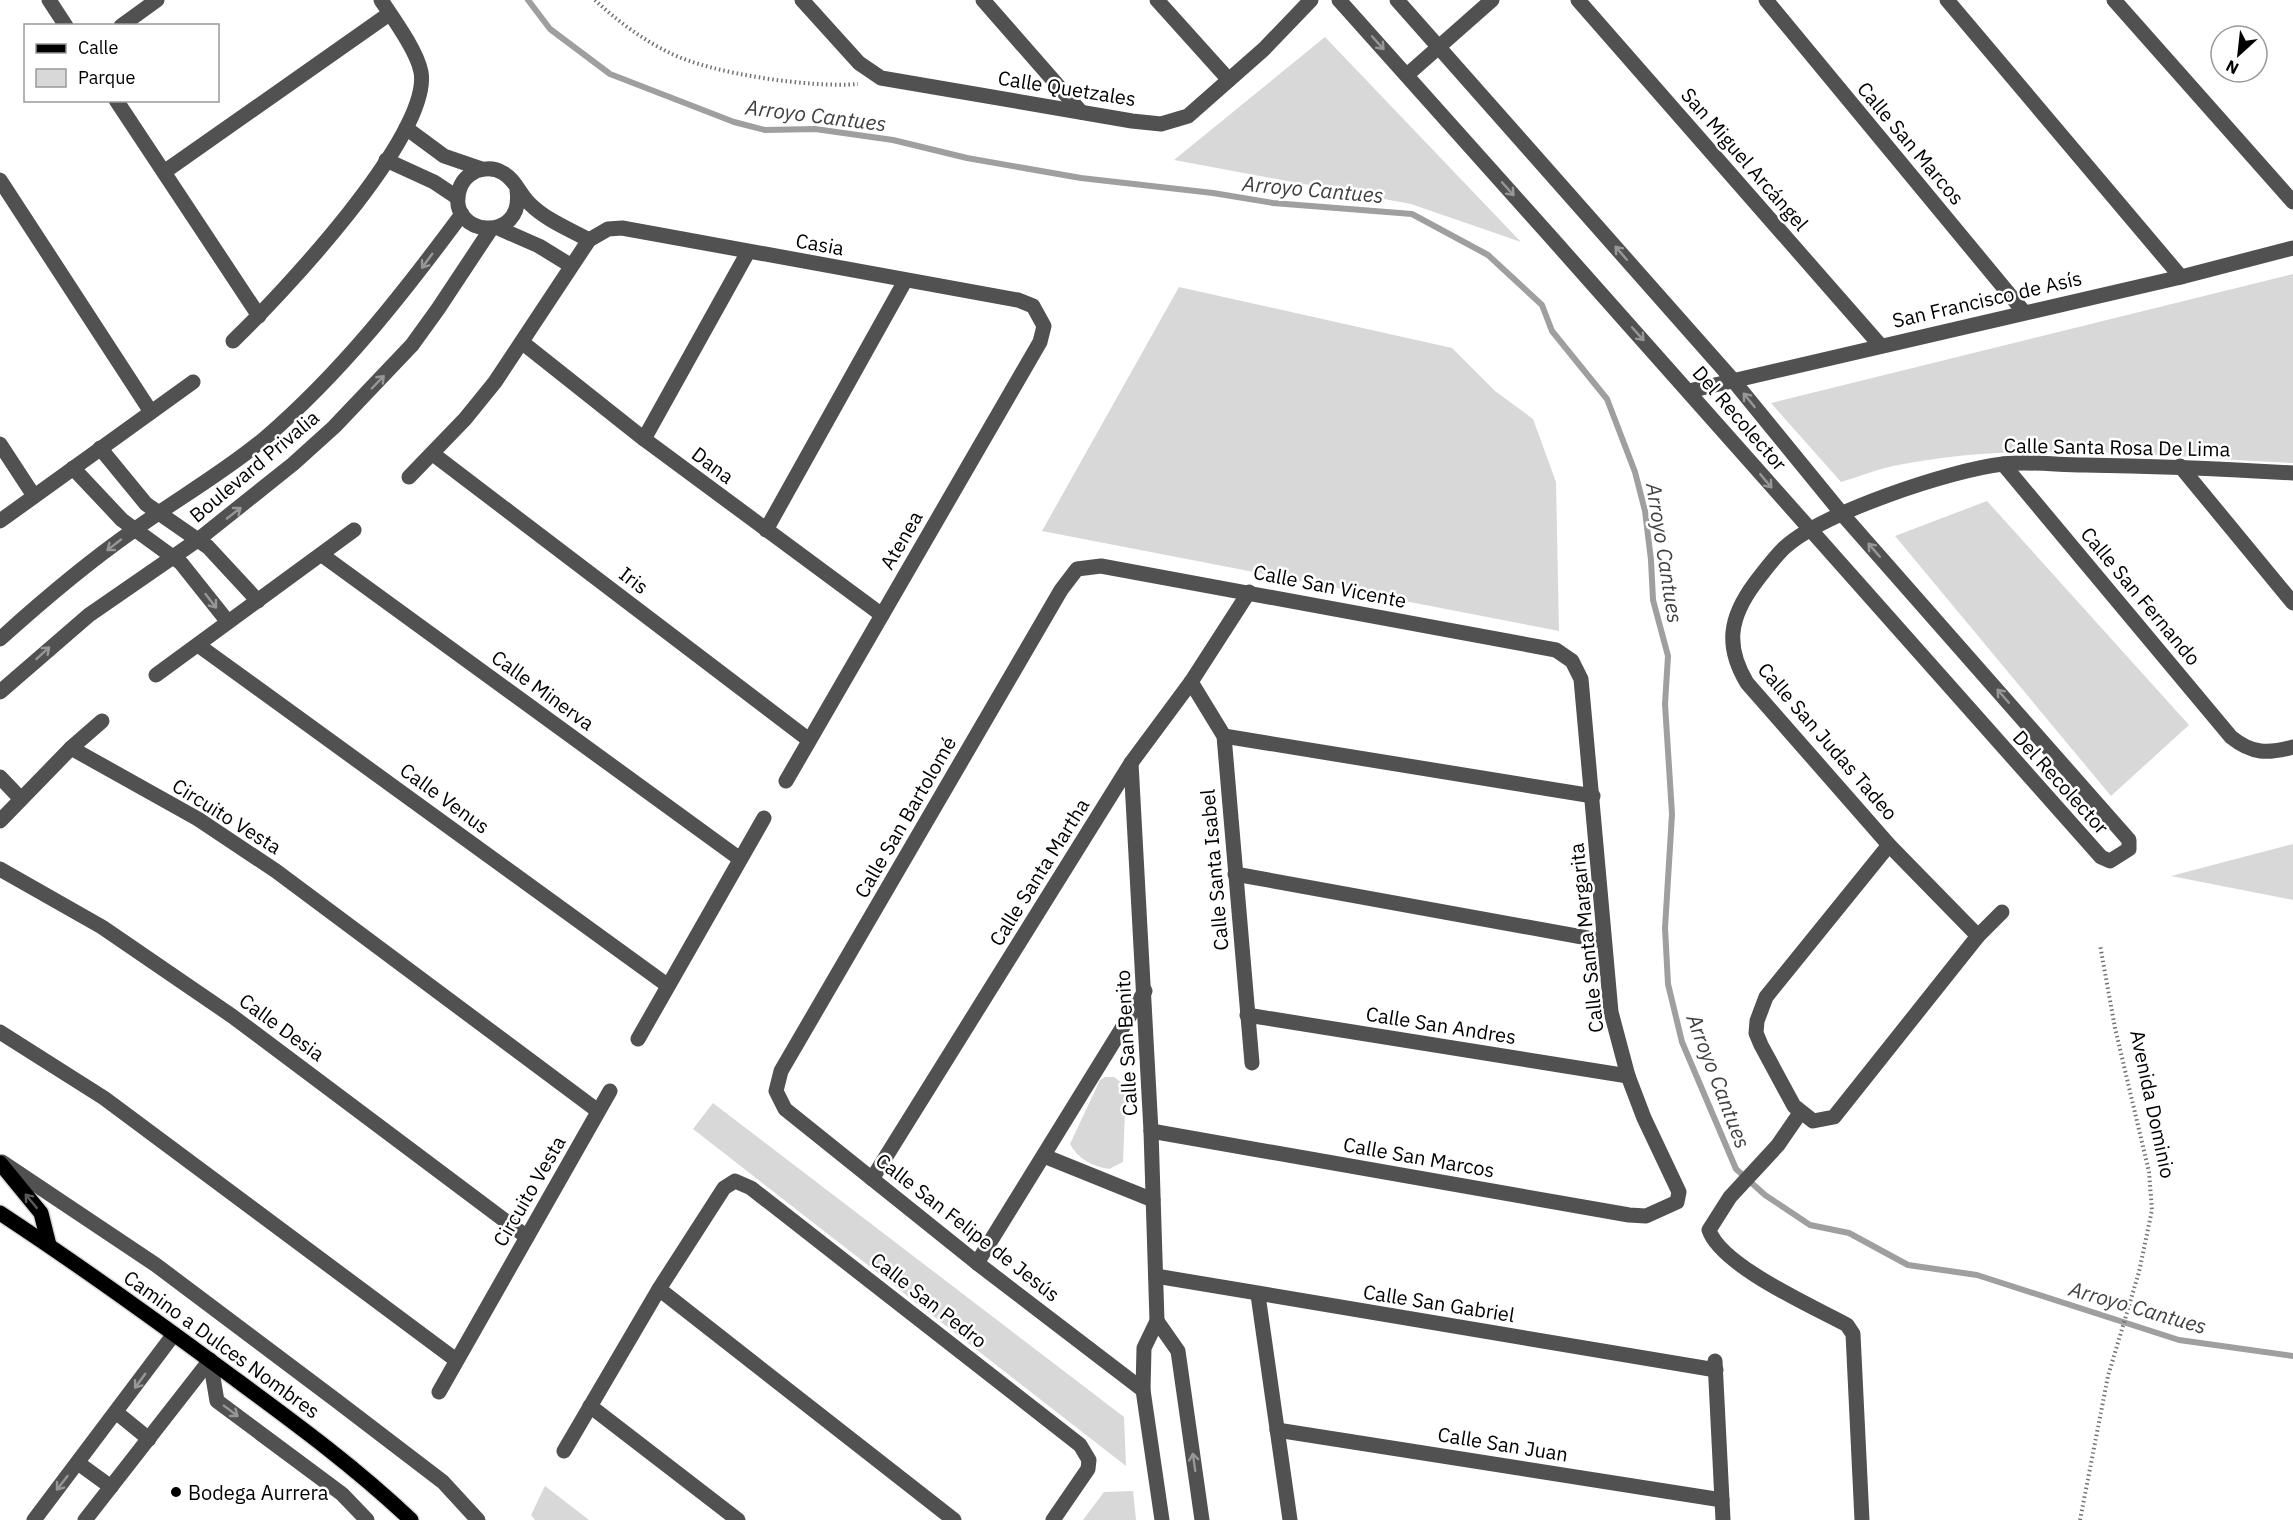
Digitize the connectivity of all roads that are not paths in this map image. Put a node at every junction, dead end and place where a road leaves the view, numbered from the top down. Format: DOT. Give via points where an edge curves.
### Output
graph roads {
  1 [pos="49,0"];
  2 [pos="157,0"];
  3 [pos="381,0"];
  4 [pos="802,0"];
  5 [pos="983,0"];
  6 [pos="1157,0"];
  7 [pos="1311,0"];
  8 [pos="1339,0"];
  9 [pos="1397,0"];
  10 [pos="1492,0"];
  11 [pos="1578,0"];
  12 [pos="1766,0"];
  13 [pos="1947,0"];
  14 [pos="2114,0"];
  15 [pos="390,14"];
  16 [pos="65,24"];
  17 [pos="124,24"];
  18 [pos="1440,47"];
  19 [pos="1407,75"];
  20 [pos="1229,80"];
  21 [pos="117,102"];
  22 [pos="1081,112"];
  23 [pos="406,128"];
  24 [pos="386,160"];
  25 [pos="482,170"];
  26 [pos="164,172"];
  27 [pos="0,180"];
  28 [pos="517,190"];
  29 [pos="458,198"];
  30 [pos="2293,202"];
  31 [pos="462,214"];
  32 [pos="494,228"];
  33 [pos="589,240"];
  34 [pos="2293,248"];
  35 [pos="748,252"];
  36 [pos="570,265"];
  37 [pos="2181,278"];
  38 [pos="905,280"];
  39 [pos="2024,312"];
  40 [pos="259,316"];
  41 [pos="1041,317"];
  42 [pos="233,341"];
  43 [pos="523,343"];
  44 [pos="1880,345"];
  45 [pos="1732,379"];
  46 [pos="194,382"];
  47 [pos="1689,391"];
  48 [pos="151,412"];
  49 [pos="644,439"];
  50 [pos="0,444"];
  51 [pos="100,448"];
  52 [pos="433,454"];
  53 [pos="2003,464"];
  54 [pos="2180,466"];
  55 [pos="73,468"];
  56 [pos="2293,473"];
  57 [pos="410,477"];
  58 [pos="34,496"];
  59 [pos="159,514"];
  60 [pos="1843,515"];
  61 [pos="0,521"];
  62 [pos="134,530"];
  63 [pos="354,530"];
  64 [pos="766,530"];
  65 [pos="1809,531"];
  66 [pos="199,539"];
  67 [pos="173,555"];
  68 [pos="322,555"];
  69 [pos="1077,569"];
  70 [pos="1249,592"];
  71 [pos="258,602"];
  72 [pos="2293,603"];
  73 [pos="882,615"];
  74 [pos="228,622"];
  75 [pos="0,639"];
  76 [pos="198,645"];
  77 [pos="1572,661"];
  78 [pos="156,675"];
  79 [pos="1191,682"];
  80 [pos="0,692"];
  81 [pos="102,721"];
  82 [pos="1224,735"];
  83 [pos="808,740"];
  84 [pos="2293,747"];
  85 [pos="71,748"];
  86 [pos="1131,763"];
  87 [pos="0,777"];
  88 [pos="786,781"];
  89 [pos="1593,796"];
  90 [pos="20,798"];
  91 [pos="764,818"];
  92 [pos="0,820"];
  93 [pos="1889,845"];
  94 [pos="740,859"];
  95 [pos="0,868"];
  96 [pos="1235,874"];
  97 [pos="2002,912"];
  98 [pos="1978,936"];
  99 [pos="1604,941"];
  100 [pos="667,985"];
  101 [pos="1145,991"];
  102 [pos="1247,1015"];
  103 [pos="0,1032"];
  104 [pos="638,1039"];
  105 [pos="1252,1063"];
  106 [pos="1628,1076"];
  107 [pos="610,1091"];
  108 [pos="776,1091"];
  109 [pos="598,1112"];
  110 [pos="1800,1113"];
  111 [pos="1151,1131"];
  112 [pos="1044,1156"];
  113 [pos="0,1162"];
  114 [pos="872,1179"];
  115 [pos="1153,1200"];
  116 [pos="1677,1202"];
  117 [pos="0,1213"];
  118 [pos="526,1237"];
  119 [pos="49,1245"];
  120 [pos="976,1263"];
  121 [pos="1156,1276"];
  122 [pos="659,1289"];
  123 [pos="1258,1294"];
  124 [pos="1157,1321"];
  125 [pos="174,1334"];
  126 [pos="210,1360"];
  127 [pos="456,1360"];
  128 [pos="1143,1389"];
  129 [pos="439,1392"];
  130 [pos="590,1406"];
  131 [pos="117,1413"];
  132 [pos="1277,1430"];
  133 [pos="149,1439"];
  134 [pos="564,1451"];
  135 [pos="78,1463"];
  136 [pos="111,1487"];
  137 [pos="1722,1500"];
  138 [pos="34,1520"];
  139 [pos="85,1520"];
  140 [pos="367,1520"];
  141 [pos="411,1520"];
  142 [pos="478,1520"];
  143 [pos="738,1520"];
  144 [pos="954,1520"];
  145 [pos="1053,1520"];
  146 [pos="1162,1520"];
  147 [pos="1202,1520"];
  148 [pos="1290,1520"];
  149 [pos="1723,1520"];
  150 [pos="1862,1520"];
  1 -- 16 [label="street"];
  2 -- 17 [label="street"];
  3 -- 15 [label="street"];
  4 -- 22 [label="street, Calle Quetzales" via="859,63 881,78"];
  5 -- 22 [label="street"];
  6 -- 20 [label="street"];
  7 -- 20 [label="street, Calle Quetzales"];
  8 -- 19 [label="street, Del Recolector, one-way"];
  9 -- 18 [label="street, Del Recolector"];
  10 -- 18 [label="street"];
  11 -- 44 [label="street, San Miguel Arcángel"];
  12 -- 39 [label="street, Calle San Marcos"];
  13 -- 37 [label="street"];
  14 -- 30 [label="street"];
  15 -- 23 [label="street" via="421,70 421,90"];
  15 -- 26 [label="street"];
  18 -- 19 [label="street"];
  45 -- 18 [label="street, Del Recolector, one-way"];
  19 -- 47 [label="street, Del Recolector, one-way"];
  20 -- 22 [label="street, Calle Quetzales" via="1188,116 1161,124"];
  21 -- 26 [label="street"];
  23 -- 24 [label="street"];
  23 -- 25 [label="street" via="444,156"];
  24 -- 29 [label="street"];
  24 -- 40 [label="street" via="314,257"];
  25 -- 28 [label="street" via="504,173"];
  25 -- 29 [label="street" via="468,176"];
  26 -- 40 [label="street"];
  27 -- 48 [label="street"];
  28 -- 32 [label="street" via="519,200 513,217"];
  28 -- 33 [label="street" via="538,212"];
  29 -- 31 [label="street"];
  31 -- 32 [label="street" via="474,226"];
  31 -- 59 [label="street, Boulevard Privalia, one-way" via="362,343 306,400 217,475"];
  32 -- 36 [label="street" via="539,246"];
  66 -- 32 [label="street, Boulevard Privalia, one-way" via="293,464 384,375 438,309"];
  33 -- 35 [label="street, Casia" via="608,229 622,228"];
  33 -- 36 [label="street"];
  34 -- 37 [label="street, San Francisco de Asís"];
  35 -- 38 [label="street, Casia"];
  35 -- 49 [label="street"];
  36 -- 43 [label="street"];
  37 -- 39 [label="street, San Francisco de Asís"];
  38 -- 41 [label="street, Casia" via="1018,300 1032,306"];
  38 -- 64 [label="street"];
  39 -- 44 [label="street, San Francisco de Asís"];
  40 -- 42 [label="street"];
  41 -- 73 [label="street, Atenea" via="1044,326 1040,342"];
  43 -- 49 [label="street, Dana"];
  43 -- 52 [label="street" via="473,410"];
  44 -- 45 [label="street, San Francisco de Asís"];
  45 -- 47 [label="street, San Francisco de Asís"];
  60 -- 45 [label="street, Del Recolector, one-way"];
  46 -- 48 [label="street"];
  47 -- 65 [label="street, Del Recolector, one-way"];
  48 -- 51 [label="street"];
  49 -- 64 [label="street, Dana"];
  50 -- 58 [label="street"];
  51 -- 55 [label="street"];
  51 -- 59 [label="street" via="135,492"];
  52 -- 57 [label="street"];
  52 -- 83 [label="street, Iris"];
  53 -- 54 [label="street, Calle Santa Rosa De Lima"];
  53 -- 60 [label="street, Calle Santa Rosa De Lima" via="1906,489"];
  53 -- 84 [label="street, Calle San Fernando" via="2231,737 2264,753"];
  54 -- 56 [label="street, Calle Santa Rosa De Lima"];
  54 -- 72 [label="street"];
  55 -- 58 [label="street"];
  55 -- 62 [label="street"];
  58 -- 61 [label="street"];
  59 -- 62 [label="street, Boulevard Privalia"];
  59 -- 66 [label="street"];
  60 -- 65 [label="street, Calle Santa Rosa De Lima"];
  65 -- 60 [label="street, Del Recolector, one-way" via="2101,858 2110,861 2126,852 2129,840"];
  62 -- 67 [label="street"];
  62 -- 75 [label="street, Boulevard Privalia, one-way"];
  63 -- 68 [label="street"];
  64 -- 73 [label="street, Dana"];
  65 -- 93 [label="street, Calle San Judas Tadeo" via="1785,547 1751,588 1737,615 1731,652 1747,683"];
  66 -- 67 [label="street, Boulevard Privalia"];
  66 -- 71 [label="street"];
  67 -- 74 [label="street, one-way"];
  80 -- 67 [label="street, Boulevard Privalia, one-way" via="89,615"];
  68 -- 71 [label="street"];
  68 -- 94 [label="street, Calle Minerva"];
  69 -- 70 [label="street, Calle San Vicente" via="1101,566"];
  69 -- 108 [label="street, Calle San Bartolomé" via="1061,590 781,1071"];
  70 -- 77 [label="street, Calle San Vicente" via="1556,650"];
  70 -- 79 [label="street, Calle Santa Martha"];
  71 -- 74 [label="street"];
  73 -- 83 [label="street, Atenea"];
  74 -- 76 [label="street"];
  76 -- 78 [label="street"];
  76 -- 100 [label="street, Calle Venus"];
  77 -- 89 [label="street, Calle Santa Margarita" via="1581,679"];
  79 -- 82 [label="street, Calle Santa Isabel"];
  79 -- 86 [label="street, Calle Santa Martha"];
  81 -- 85 [label="street"];
  82 -- 89 [label="street"];
  82 -- 96 [label="street, Calle Santa Isabel"];
  83 -- 88 [label="street, Atenea"];
  85 -- 90 [label="street"];
  85 -- 109 [label="street, Circuito Vesta" via="198,819 276,872"];
  86 -- 101 [label="street, Calle San Benito"];
  86 -- 114 [label="street, Calle Santa Martha"];
  87 -- 90 [label="street"];
  89 -- 99 [label="street, Calle Santa Margarita"];
  90 -- 92 [label="street"];
  91 -- 94 [label="street"];
  93 -- 98 [label="street, Calle San Judas Tadeo"];
  93 -- 110 [label="street" via="1761,1008 1756,1033"];
  94 -- 100 [label="street"];
  95 -- 118 [label="street, Calle Desia" via="102,927 232,1016"];
  96 -- 99 [label="street"];
  96 -- 102 [label="street, Calle Santa Isabel"];
  97 -- 98 [label="street"];
  98 -- 110 [label="street" via="1834,1117 1813,1121"];
  99 -- 106 [label="street, Calle Santa Margarita" via="1611,1012"];
  100 -- 104 [label="street"];
  101 -- 111 [label="street, Calle San Benito"];
  101 -- 112 [label="street"];
  102 -- 105 [label="street, Calle Santa Isabel"];
  102 -- 106 [label="street, Calle San Andres"];
  103 -- 127 [label="street" via="104,1098"];
  106 -- 116 [label="street, Calle Santa Margarita" via="1679,1192"];
  107 -- 109 [label="street"];
  108 -- 114 [label="street, Calle San Felipe de Jesús" via="785,1109"];
  109 -- 118 [label="street, Circuito Vesta"];
  110 -- 150 [label="street" via="1778,1145 1730,1197 1709,1230 1726,1253 1759,1277 1847,1325 1853,1334"];
  111 -- 115 [label="street, Calle San Benito"];
  111 -- 116 [label="street, Calle San Marcos" via="1629,1215 1646,1216"];
  112 -- 115 [label="street"];
  112 -- 120 [label="street"];
  119 -- 113 [label="main road, one-way" via="41,1213"];
  113 -- 142 [label="street" via="156,1265 443,1482"];
  114 -- 120 [label="street, Calle San Felipe de Jesús"];
  115 -- 121 [label="street, Calle San Benito"];
  117 -- 119 [label="main road, Camino a Dulces Nombres"];
  118 -- 127 [label="street, Circuito Vesta"];
  119 -- 125 [label="main road, Camino a Dulces Nombres"];
  120 -- 128 [label="street, Calle San Felipe de Jesús"];
  121 -- 123 [label="street, Calle San Gabriel"];
  121 -- 124 [label="street, Calle San Benito"];
  122 -- 130 [label="street"];
  122 -- 144 [label="street"];
  122 -- 145 [label="street, Calle San Pedro" via="724,1188 735,1181 751,1188 1080,1444 1089,1460 1084,1478"];
  123 -- 132 [label="street"];
  123 -- 137 [label="street, Calle San Gabriel" via="1715,1365"];
  124 -- 128 [label="street, Calle San Benito" via="1144,1348"];
  147 -- 124 [label="street, one-way" via="1178,1351"];
  125 -- 126 [label="main road, Camino a Dulces Nombres"];
  125 -- 131 [label="street, one-way"];
  126 -- 133 [label="street"];
  126 -- 140 [label="street, one-way" via="217,1401 342,1494"];
  126 -- 141 [label="main road, Camino a Dulces Nombres" via="365,1477"];
  127 -- 129 [label="street, Circuito Vesta"];
  128 -- 146 [label="street, Calle San Benito"];
  130 -- 134 [label="street"];
  130 -- 143 [label="street"];
  131 -- 133 [label="street"];
  131 -- 135 [label="street"];
  132 -- 137 [label="street, Calle San Juan"];
  132 -- 148 [label="street"];
  133 -- 136 [label="street"];
  135 -- 136 [label="street"];
  135 -- 138 [label="street, one-way"];
  136 -- 139 [label="street"];
  137 -- 149 [label="street"];
}
